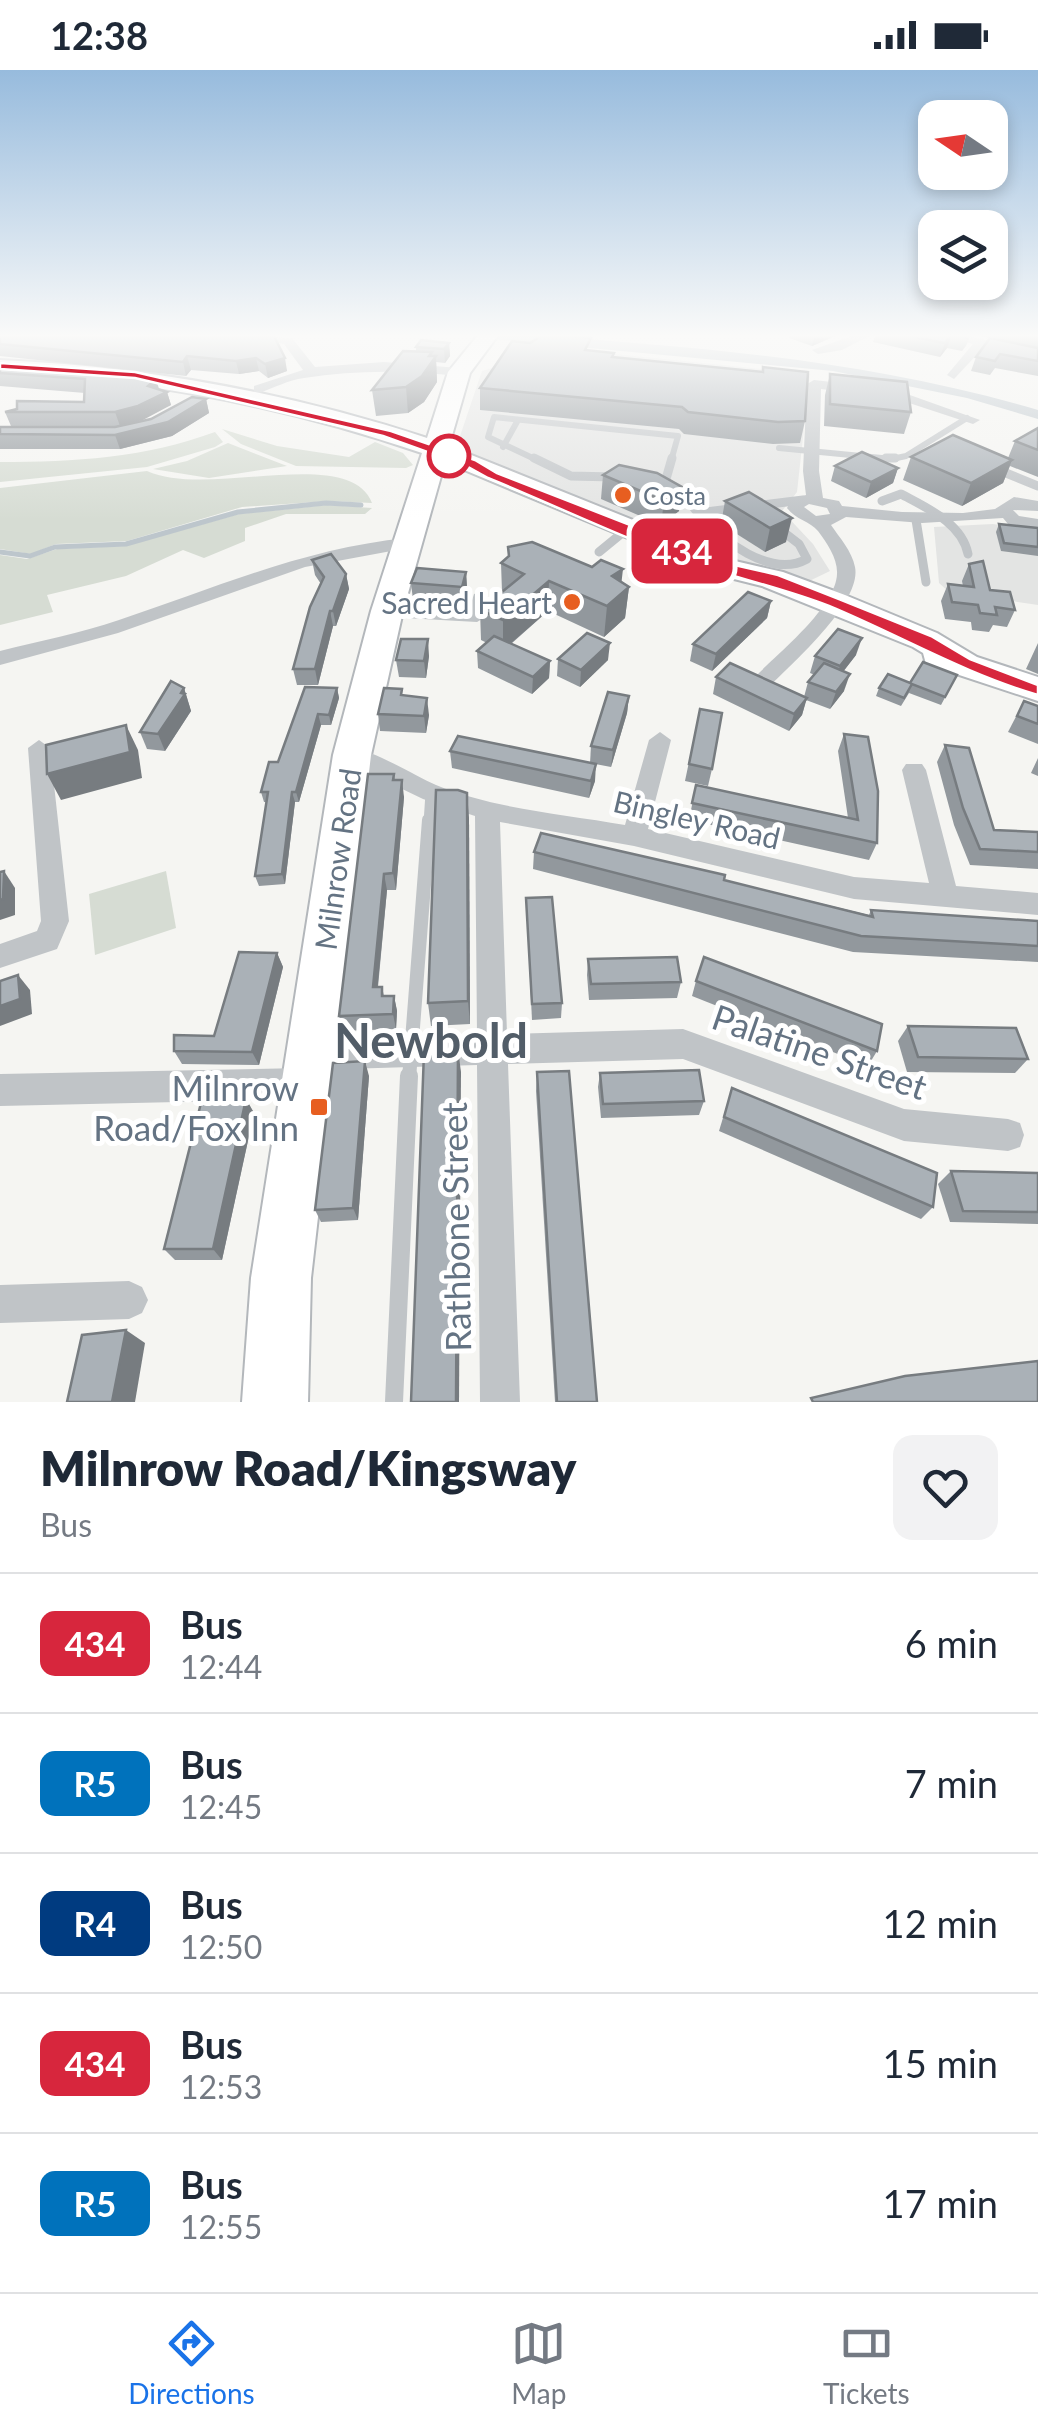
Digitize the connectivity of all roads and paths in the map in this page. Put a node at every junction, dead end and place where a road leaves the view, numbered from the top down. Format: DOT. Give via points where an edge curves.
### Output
graph roads {
  1 [pos="203,396"];
  2 [pos="234,396"];
  3 [pos="453,396"];
  4 [pos="809,396"];
  5 [pos="902,396"];
  6 [pos="185,406"];
  7 [pos="448,419"];
  8 [pos="970,419"];
  9 [pos="518,420"];
  10 [pos="387,434"];
  11 [pos="502,447"];
  12 [pos="779,448"];
  13 [pos="436,452"];
  14 [pos="812,453"];
  15 [pos="978,462"];
  16 [pos="492,476"];
  17 [pos="630,479"];
  18 [pos="646,486"];
  19 [pos="1038,486"];
  20 [pos="424,490"];
  21 [pos="662,493"];
  22 [pos="882,501"];
  23 [pos="748,505"];
  24 [pos="806,505"];
  25 [pos="1037,505"];
  26 [pos="839,511"];
  27 [pos="1005,513"];
  28 [pos="698,514"];
  29 [pos="916,520"];
  30 [pos="946,520"];
  31 [pos="820,522"];
  32 [pos="1038,524"];
  33 [pos="627,529"];
  34 [pos="407,543"];
  35 [pos="600,552"];
  36 [pos="968,554"];
  37 [pos="926,582"];
  38 [pos="481,598"];
  39 [pos="828,609"];
  40 [pos="387,611"];
  41 [pos="0,658"];
  42 [pos="766,679"];
  43 [pos="1038,689"];
  44 [pos="660,740"];
  45 [pos="40,748"];
  46 [pos="352,755"];
  47 [pos="914,770"];
  48 [pos="431,793"];
  49 [pos="487,810"];
  50 [pos="634,836"];
  51 [pos="946,896"];
  52 [pos="1038,904"];
  53 [pos="0,956"];
  54 [pos="490,1050"];
  55 [pos="410,1053"];
  56 [pos="307,1069"];
  57 [pos="0,1090"];
  58 [pos="1008,1134"];
  59 [pos="129,1300"];
  60 [pos="0,1304"];
  61 [pos="276,1402"];
  62 [pos="394,1402"];
  63 [pos="500,1402"];
  1 -- 6 [label="street"];
  2 -- 10 [label="main road"];
  3 -- 7 [label="main road, Milnrow Road"];
  4 -- 14 [label="street"];
  5 -- 8 [label="street"];
  7 -- 10 [label="main road" via="426,432"];
  7 -- 13 [label="main road, Milnrow Road"];
  8 -- 14 [label="lane" via="906,456"];
  9 -- 11 [label="lane"];
  9 -- 11 [label="lane" via="494,417 488,437"];
  9 -- 21 [label="lane" via="678,436"];
  10 -- 13 [label="main road"];
  11 -- 17 [label="lane" via="571,476"];
  12 -- 14 [label="lane"];
  13 -- 16 [label="main road"];
  13 -- 20 [label="main road, Milnrow Road"];
  14 -- 24 [label="street"];
  15 -- 19 [label="lane"];
  16 -- 20 [label="main road" via="450,475"];
  16 -- 33 [label="main road"];
  18 -- 21 [label="lane"];
  20 -- 34 [label="main road, Milnrow Road"];
  21 -- 28 [label="lane" via="690,503"];
  22 -- 30 [label="lane" via="901,494"];
  23 -- 24 [label="lane"];
  23 -- 28 [label="lane"];
  23 -- 28 [label="lane" via="793,536 807,559 794,567 772,566 715,535"];
  24 -- 26 [label="street" via="833,504"];
  24 -- 31 [label="street"];
  25 -- 27 [label="street" via="1008,503"];
  26 -- 29 [label="street"];
  26 -- 31 [label="street"];
  27 -- 30 [label="street"];
  27 -- 32 [label="street"];
  29 -- 30 [label="street"];
  29 -- 37 [label="lane"];
  30 -- 36 [label="lane" via="965,538"];
  31 -- 39 [label="street" via="847,567 846,583"];
  33 -- 35 [label="lane"];
  33 -- 39 [label="main road" via="725,568 757,590"];
  34 -- 40 [label="main road, Milnrow Road"];
  34 -- 41 [label="street" via="277,568 127,624"];
  38 -- 40 [label="street" via="477,616"];
  39 -- 42 [label="street"];
  39 -- 43 [label="main road" via="922,652"];
  40 -- 46 [label="main road, Milnrow Road"];
  44 -- 50 [label="street"];
  45 -- 53 [label="street" via="56,920 47,940"];
  46 -- 48 [label="street, Bingley Road"];
  46 -- 56 [label="main road, Milnrow Road"];
  47 -- 51 [label="street"];
  48 -- 49 [label="street, Bingley Road"];
  48 -- 55 [label="lane"];
  49 -- 50 [label="street, Bingley Road"];
  49 -- 54 [label="street, Rathbone Street"];
  50 -- 51 [label="street, Bingley Road" via="854,888"];
  51 -- 52 [label="street, Bingley Road"];
  54 -- 55 [label="street, Palatine Street"];
  54 -- 58 [label="street, Palatine Street" via="683,1044 904,1124"];
  54 -- 63 [label="street, Rathbone Street"];
  55 -- 56 [label="street, Palatine Street"];
  55 -- 62 [label="lane"];
  56 -- 57 [label="street, Palatine Street"];
  56 -- 61 [label="main road, Milnrow Road" via="280,1278"];
  59 -- 60 [label="street"];
}
